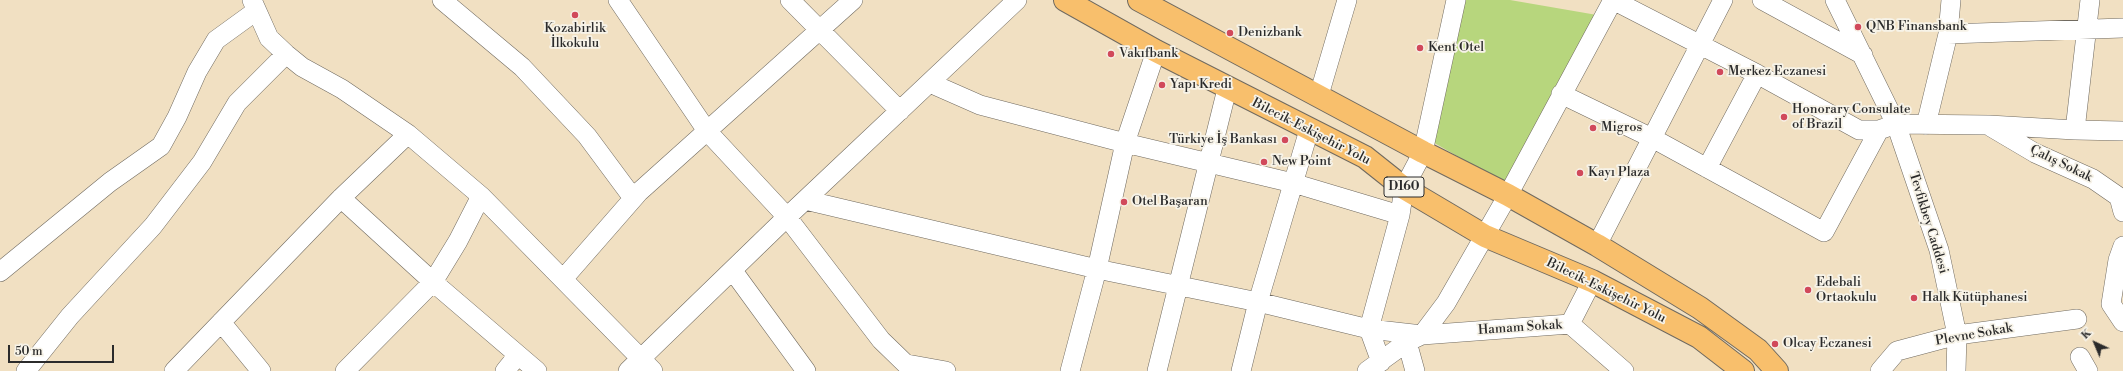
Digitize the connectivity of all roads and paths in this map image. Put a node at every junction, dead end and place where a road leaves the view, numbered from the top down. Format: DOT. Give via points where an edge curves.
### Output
graph roads {
  1 [pos="442,0"];
  2 [pos="618,0"];
  3 [pos="790,0"];
  4 [pos="853,0"];
  5 [pos="1017,0"];
  6 [pos="1065,0"];
  7 [pos="1347,0"];
  8 [pos="1456,0"];
  9 [pos="1613,0"];
  10 [pos="1724,0"];
  11 [pos="1762,0"];
  12 [pos="1835,0"];
  13 [pos="1951,0"];
  14 [pos="2090,0"];
  15 [pos="1146,2"];
  16 [pos="254,5"];
  17 [pos="2123,28"];
  18 [pos="2086,29"];
  19 [pos="820,31"];
  20 [pos="1948,34"];
  21 [pos="1701,46"];
  22 [pos="1156,51"];
  23 [pos="286,54"];
  24 [pos="1863,55"];
  25 [pos="1758,74"];
  26 [pos="930,83"];
  27 [pos="1227,89"];
  28 [pos="1561,94"];
  29 [pos="1318,95"];
  30 [pos="900,111"];
  31 [pos="1926,125"];
  32 [pos="1988,125"];
  33 [pos="1888,127"];
  34 [pos="1309,130"];
  35 [pos="2075,130"];
  36 [pos="707,131"];
  37 [pos="2123,131"];
  38 [pos="408,134"];
  39 [pos="1654,139"];
  40 [pos="1125,143"];
  41 [pos="1423,152"];
  42 [pos="1209,163"];
  43 [pos="1707,168"];
  44 [pos="1293,183"];
  45 [pos="1404,188"];
  46 [pos="1508,195"];
  47 [pos="481,196"];
  48 [pos="341,198"];
  49 [pos="633,198"];
  50 [pos="806,200"];
  51 [pos="2122,202"];
  52 [pos="1400,215"];
  53 [pos="787,217"];
  54 [pos="1485,236"];
  55 [pos="1597,245"];
  56 [pos="2123,246"];
  57 [pos="1097,269"];
  58 [pos="733,271"];
  59 [pos="0,272"];
  60 [pos="563,279"];
  61 [pos="1592,280"];
  62 [pos="433,282"];
  63 [pos="1178,286"];
  64 [pos="1258,302"];
  65 [pos="2077,319"];
  66 [pos="221,322"];
  67 [pos="2123,322"];
  68 [pos="1570,324"];
  69 [pos="1369,329"];
  70 [pos="1957,335"];
  71 [pos="1414,339"];
  72 [pos="518,355"];
  73 [pos="1374,366"];
  74 [pos="641,367"];
  75 [pos="910,368"];
  76 [pos="26,371"];
  77 [pos="174,371"];
  78 [pos="261,371"];
  79 [pos="345,371"];
  80 [pos="505,371"];
  81 [pos="537,371"];
  82 [pos="806,371"];
  83 [pos="946,371"];
  84 [pos="1070,371"];
  85 [pos="1157,371"];
  86 [pos="1241,371"];
  87 [pos="1415,371"];
  88 [pos="1624,371"];
  89 [pos="1744,371"];
  90 [pos="1777,371"];
  91 [pos="1880,371"];
  92 [pos="1956,371"];
  1 -- 49 [label="street" via="522,67 588,136"];
  2 -- 36 [label="street"];
  3 -- 19 [label="street"];
  4 -- 19 [label="street"];
  5 -- 26 [label="street"];
  6 -- 22 [label="main road, Bilecik-Eskişehir Yolu / D160"];
  7 -- 29 [label="street"];
  8 -- 41 [label="street"];
  9 -- 21 [label="street"];
  9 -- 28 [label="street"];
  10 -- 21 [label="street"];
  11 -- 24 [label="street"];
  12 -- 24 [label="street, Tevfikbey Caddesi"];
  13 -- 20 [label="street"];
  14 -- 18 [label="street"];
  15 -- 29 [label="main road"];
  16 -- 23 [label="street" via="269,38"];
  16 -- 59 [label="street" via="216,40 160,146 110,182"];
  17 -- 18 [label="street"];
  18 -- 20 [label="street"];
  18 -- 35 [label="street"];
  19 -- 30 [label="street"];
  19 -- 36 [label="street"];
  20 -- 31 [label="street"];
  21 -- 25 [label="street"];
  21 -- 39 [label="street"];
  22 -- 27 [label="main road, Bilecik-Eskişehir Yolu / D160"];
  22 -- 40 [label="street"];
  23 -- 38 [label="street" via="302,67 342,89"];
  23 -- 76 [label="street" via="237,103 202,162 153,226 70,316"];
  24 -- 33 [label="street, Tevfikbey Caddesi"];
  25 -- 33 [label="street" via="1859,130"];
  25 -- 43 [label="street"];
  26 -- 30 [label="street"];
  26 -- 40 [label="street" via="980,105"];
  27 -- 34 [label="main road, Bilecik-Eskişehir Yolu / D160"];
  27 -- 42 [label="street"];
  28 -- 39 [label="street"];
  28 -- 46 [label="street"];
  29 -- 41 [label="main road"];
  30 -- 50 [label="street"];
  31 -- 32 [label="street"];
  31 -- 33 [label="street"];
  32 -- 35 [label="street"];
  32 -- 51 [label="street, Çalış Sokak" via="2035,153 2093,179"];
  33 -- 43 [label="street" via="1824,232"];
  33 -- 70 [label="street, Tevfikbey Caddesi" via="1939,250"];
  34 -- 44 [label="street"];
  34 -- 45 [label="main road, Bilecik-Eskişehir Yolu / D160" via="1365,157"];
  35 -- 37 [label="street"];
  36 -- 49 [label="street"];
  36 -- 53 [label="street"];
  38 -- 47 [label="street"];
  38 -- 48 [label="street"];
  39 -- 43 [label="street"];
  39 -- 55 [label="street"];
  40 -- 42 [label="street"];
  40 -- 57 [label="street"];
  41 -- 45 [label="street"];
  41 -- 46 [label="main road"];
  42 -- 44 [label="street"];
  42 -- 63 [label="street"];
  44 -- 52 [label="street"];
  44 -- 64 [label="street"];
  45 -- 52 [label="street"];
  45 -- 54 [label="main road, Bilecik-Eskişehir Yolu / D160"];
  46 -- 54 [label="street"];
  46 -- 55 [label="main road"];
  47 -- 60 [label="street"];
  47 -- 62 [label="street"];
  48 -- 62 [label="street"];
  48 -- 66 [label="street"];
  49 -- 60 [label="street"];
  50 -- 53 [label="street"];
  50 -- 57 [label="street, Hamam Sokak"];
  52 -- 69 [label="street"];
  53 -- 58 [label="street"];
  53 -- 75 [label="street" via="881,340"];
  54 -- 61 [label="main road, Bilecik-Eskişehir Yolu / D160"];
  54 -- 71 [label="street" via="1446,303"];
  55 -- 90 [label="main road" via="1700,308 1758,350"];
  56 -- 67 [label="street" via="2118,260 2111,304"];
  57 -- 63 [label="street, Hamam Sokak"];
  57 -- 84 [label="street"];
  58 -- 74 [label="street"];
  58 -- 82 [label="street"];
  60 -- 74 [label="street"];
  61 -- 68 [label="street"];
  61 -- 89 [label="main road, Bilecik-Eskişehir Yolu / D160" via="1699,337"];
  62 -- 72 [label="street"];
  62 -- 79 [label="street"];
  63 -- 64 [label="street, Hamam Sokak"];
  63 -- 85 [label="street"];
  64 -- 69 [label="street, Hamam Sokak"];
  64 -- 86 [label="street"];
  65 -- 70 [label="street, Plevne Sokak"];
  66 -- 77 [label="street"];
  66 -- 78 [label="street"];
  68 -- 71 [label="street, Hamam Sokak"];
  68 -- 88 [label="street, Hamam Sokak"];
  69 -- 71 [label="street, Hamam Sokak"];
  69 -- 73 [label="street"];
  70 -- 91 [label="street, Plevne Sokak" via="1897,351"];
  70 -- 92 [label="street, Tevfikbey Caddesi"];
  71 -- 73 [label="street"];
  71 -- 87 [label="street"];
  72 -- 80 [label="street"];
  72 -- 81 [label="street"];
  75 -- 83 [label="street"];
}
